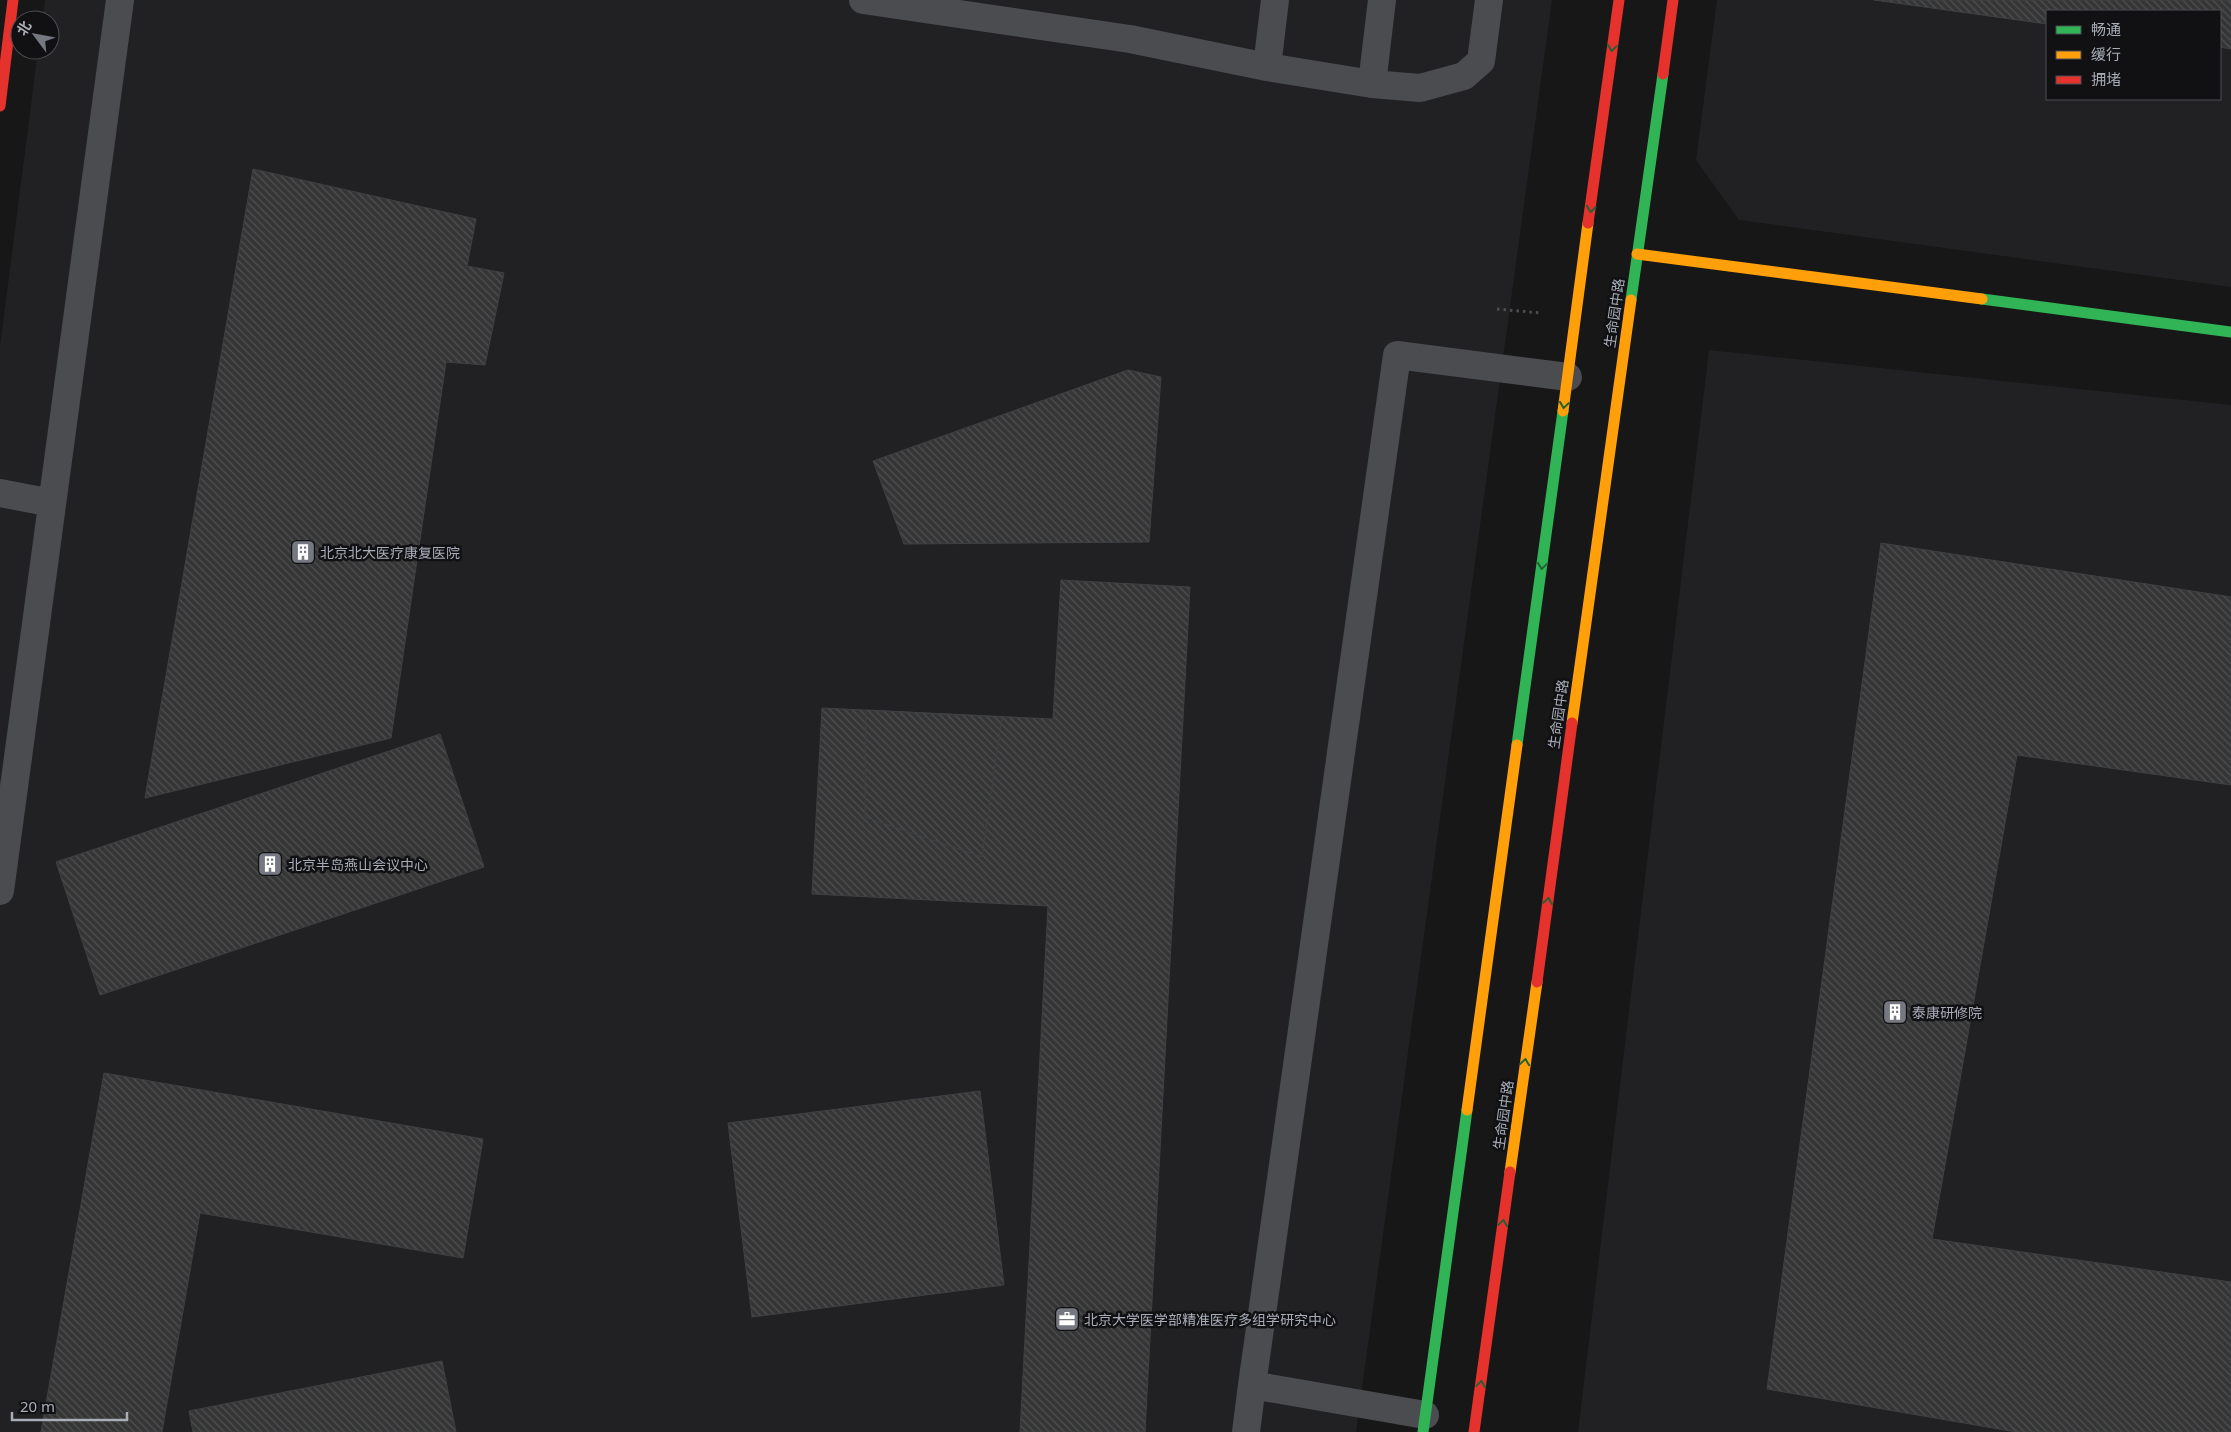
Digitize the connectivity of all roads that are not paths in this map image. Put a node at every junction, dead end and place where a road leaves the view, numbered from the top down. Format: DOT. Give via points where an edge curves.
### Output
graph roads {
  1 [pos="13,0"];
  2 [pos="120,0"];
  3 [pos="864,0"];
  4 [pos="1276,0"];
  5 [pos="1382,0"];
  6 [pos="1489,0"];
  7 [pos="1618,0"];
  8 [pos="1672,0"];
  9 [pos="911,3"];
  10 [pos="1267,67"];
  11 [pos="1372,84"];
  12 [pos="0,106"];
  13 [pos="1637,254"];
  14 [pos="2231,332"];
  15 [pos="1568,377"];
  16 [pos="0,493"];
  17 [pos="52,503"];
  18 [pos="0,891"];
  19 [pos="1252,1385"];
  20 [pos="1424,1423"];
  21 [pos="1246,1432"];
  22 [pos="1474,1432"];
  1 -- 12 [label="street"];
  2 -- 17 [label="street"];
  3 -- 9 [label="street"];
  4 -- 10 [label="street"];
  5 -- 11 [label="street"];
  6 -- 11 [label="street" via="1481,61 1464,76 1420,88"];
  7 -- 15 [label="street, one-way"];
  8 -- 13 [label="street, 生命园中路"];
  9 -- 10 [label="street" via="1130,39"];
  10 -- 11 [label="street"];
  13 -- 14 [label="street"];
  22 -- 13 [label="street, 生命园中路, one-way"];
  15 -- 19 [label="street" via="1397,355"];
  15 -- 20 [label="street, one-way"];
  16 -- 17 [label="street"];
  17 -- 18 [label="street"];
  19 -- 20 [label="street"];
  19 -- 21 [label="street"];
}
